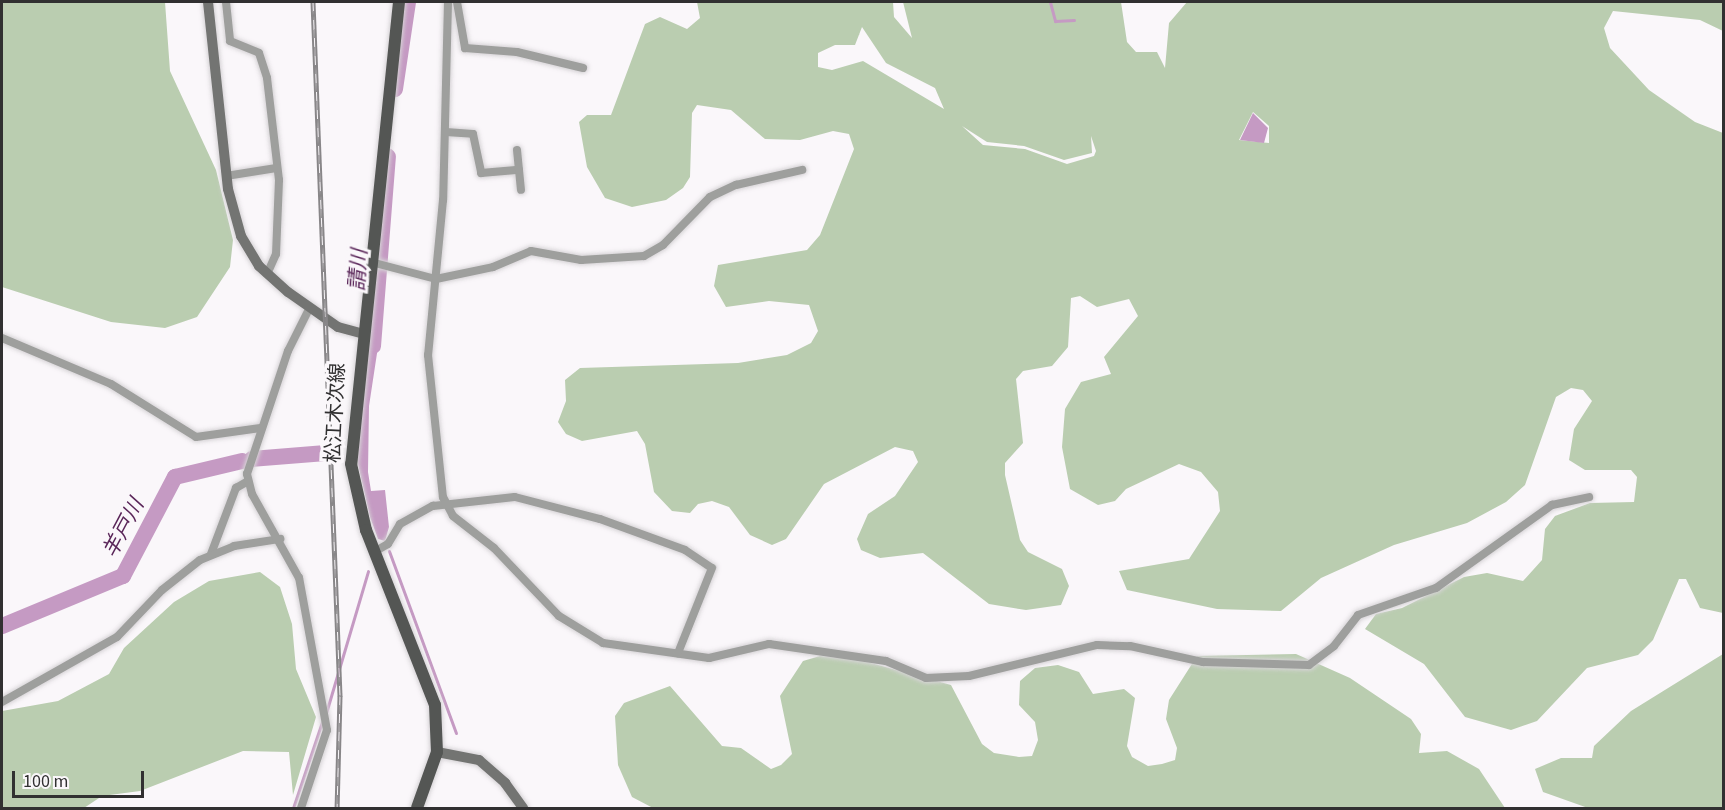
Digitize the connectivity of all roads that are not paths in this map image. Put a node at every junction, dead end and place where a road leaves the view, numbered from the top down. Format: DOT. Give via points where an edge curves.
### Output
graph roads {
  1 [pos="208,2"];
  2 [pos="226,2"];
  3 [pos="399,2"];
  4 [pos="448,2"];
  5 [pos="457,2"];
  6 [pos="583,68"];
  7 [pos="446,132"];
  8 [pos="517,150"];
  9 [pos="276,168"];
  10 [pos="519,170"];
  11 [pos="802,170"];
  12 [pos="226,176"];
  13 [pos="521,190"];
  14 [pos="374,262"];
  15 [pos="267,274"];
  16 [pos="436,279"];
  17 [pos="309,309"];
  18 [pos="361,333"];
  19 [pos="2,338"];
  20 [pos="260,428"];
  21 [pos="248,481"];
  22 [pos="1589,497"];
  23 [pos="447,506"];
  24 [pos="280,539"];
  25 [pos="374,552"];
  26 [pos="211,554"];
  27 [pos="678,653"];
  28 [pos="2,702"];
  29 [pos="437,752"];
  30 [pos="301,808"];
  31 [pos="417,808"];
  32 [pos="523,808"];
  1 -- 12 [label="street"];
  2 -- 9 [label="street" via="230,41 259,53 265,65"];
  3 -- 14 [label="main road, 松江木次線"];
  4 -- 7 [label="street"];
  5 -- 6 [label="street" via="465,48 517,52"];
  7 -- 10 [label="street" via="471,132 481,173"];
  7 -- 16 [label="street"];
  8 -- 10 [label="street"];
  9 -- 12 [label="street"];
  9 -- 15 [label="street" via="276,254"];
  10 -- 13 [label="street"];
  11 -- 16 [label="street" via="736,185 710,197 663,245 644,256 581,260 531,250 493,267"];
  12 -- 15 [label="street" via="241,236"];
  14 -- 16 [label="street"];
  14 -- 18 [label="main road, 松江木次線"];
  15 -- 17 [label="street"];
  16 -- 23 [label="street" via="428,372"];
  17 -- 18 [label="street" via="339,327"];
  17 -- 20 [label="street"];
  18 -- 25 [label="main road, 松江木次線" via="351,464"];
  19 -- 20 [label="street" via="111,384 196,437"];
  20 -- 21 [label="street" via="247,463"];
  21 -- 24 [label="street"];
  21 -- 26 [label="street" via="236,488"];
  22 -- 27 [label="street" via="1552,505 1436,588 1358,615 1334,646 1309,665 1203,662 1130,646 1097,645 969,676 926,678 886,662 769,644 708,658"];
  23 -- 25 [label="street" via="428,507 400,524 388,544"];
  23 -- 27 [label="street" via="560,616 588,636"];
  23 -- 27 [label="street" via="526,499 600,519 706,562 713,576"];
  24 -- 26 [label="street"];
  24 -- 30 [label="street" via="301,587 327,730"];
  25 -- 29 [label="main road, 松江木次線" via="426,675 435,705"];
  26 -- 28 [label="street" via="169,583 117,637"];
  29 -- 31 [label="main road, 松江木次線"];
  29 -- 32 [label="street" via="479,760 505,783"];
}
